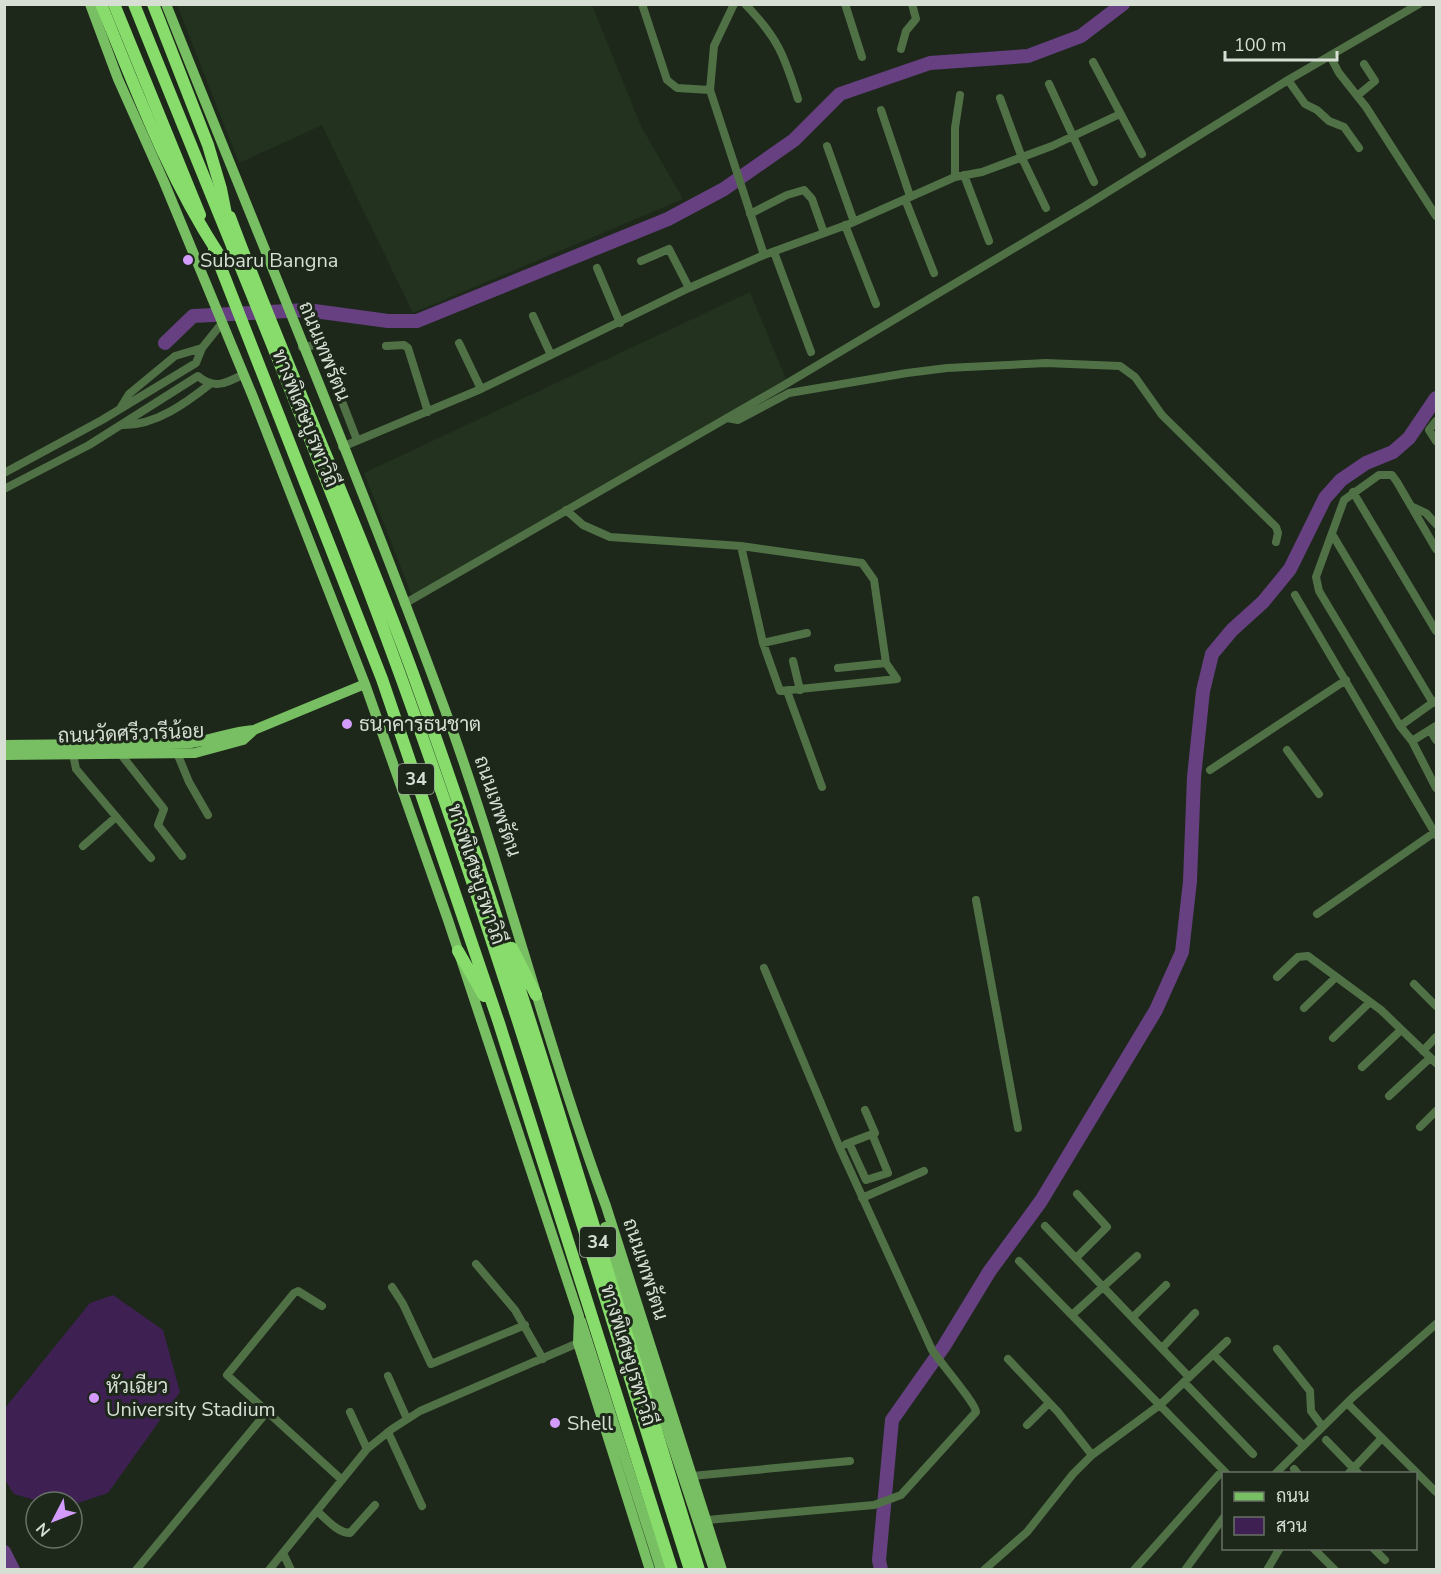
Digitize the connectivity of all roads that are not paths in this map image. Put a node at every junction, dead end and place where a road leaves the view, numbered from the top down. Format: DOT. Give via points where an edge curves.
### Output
graph roads {
  1 [pos="90,4"];
  2 [pos="101,4"];
  3 [pos="114,4"];
  4 [pos="120,4"];
  5 [pos="134,4"];
  6 [pos="152,4"];
  7 [pos="166,4"];
  8 [pos="642,4"];
  9 [pos="734,4"];
  10 [pos="745,4"];
  11 [pos="845,4"];
  12 [pos="912,4"];
  13 [pos="1419,4"];
  14 [pos="901,49"];
  15 [pos="1330,56"];
  16 [pos="862,57"];
  17 [pos="1093,62"];
  18 [pos="1364,64"];
  19 [pos="1288,80"];
  20 [pos="1049,84"];
  21 [pos="710,90"];
  22 [pos="960,96"];
  23 [pos="1357,96"];
  24 [pos="1000,98"];
  25 [pos="798,99"];
  26 [pos="881,110"];
  27 [pos="1120,114"];
  28 [pos="164,129"];
  29 [pos="1074,136"];
  30 [pos="827,146"];
  31 [pos="1359,148"];
  32 [pos="1142,153"];
  33 [pos="1022,158"];
  34 [pos="154,160"];
  35 [pos="964,175"];
  36 [pos="955,177"];
  37 [pos="1095,182"];
  38 [pos="907,197"];
  39 [pos="1046,208"];
  40 [pos="750,214"];
  41 [pos="1437,216"];
  42 [pos="854,222"];
  43 [pos="845,225"];
  44 [pos="824,233"];
  45 [pos="989,241"];
  46 [pos="774,252"];
  47 [pos="234,254"];
  48 [pos="764,255"];
  49 [pos="222,259"];
  50 [pos="641,261"];
  51 [pos="597,268"];
  52 [pos="934,273"];
  53 [pos="690,288"];
  54 [pos="876,304"];
  55 [pos="533,316"];
  56 [pos="620,323"];
  57 [pos="222,324"];
  58 [pos="459,343"];
  59 [pos="386,346"];
  60 [pos="202,348"];
  61 [pos="303,348"];
  62 [pos="811,352"];
  63 [pos="551,356"];
  64 [pos="196,363"];
  65 [pos="244,374"];
  66 [pos="198,376"];
  67 [pos="210,384"];
  68 [pos="481,389"];
  69 [pos="120,408"];
  70 [pos="429,412"];
  71 [pos="727,418"];
  72 [pos="1437,421"];
  73 [pos="123,425"];
  74 [pos="357,440"];
  75 [pos="1437,441"];
  76 [pos="342,447"];
  77 [pos="16,466"];
  78 [pos="4,473"];
  79 [pos="23,479"];
  80 [pos="4,489"];
  81 [pos="1353,492"];
  82 [pos="1412,506"];
  83 [pos="566,510"];
  84 [pos="1437,524"];
  85 [pos="1332,534"];
  86 [pos="1276,542"];
  87 [pos="741,546"];
  88 [pos="1437,549"];
  89 [pos="1295,596"];
  90 [pos="404,604"];
  91 [pos="1437,631"];
  92 [pos="807,633"];
  93 [pos="764,642"];
  94 [pos="793,661"];
  95 [pos="886,663"];
  96 [pos="838,668"];
  97 [pos="1346,680"];
  98 [pos="365,684"];
  99 [pos="800,690"];
  100 [pos="787,691"];
  101 [pos="1435,702"];
  102 [pos="1400,726"];
  103 [pos="1433,728"];
  104 [pos="254,730"];
  105 [pos="1437,740"];
  106 [pos="1412,741"];
  107 [pos="4,745"];
  108 [pos="1287,750"];
  109 [pos="119,752"];
  110 [pos="177,753"];
  111 [pos="73,754"];
  112 [pos="4,755"];
  113 [pos="1210,770"];
  114 [pos="822,787"];
  115 [pos="1437,788"];
  116 [pos="1320,794"];
  117 [pos="208,815"];
  118 [pos="116,817"];
  119 [pos="1436,833"];
  120 [pos="84,846"];
  121 [pos="182,855"];
  122 [pos="151,858"];
  123 [pos="976,900"];
  124 [pos="1317,914"];
  125 [pos="496,915"];
  126 [pos="458,951"];
  127 [pos="764,968"];
  128 [pos="1336,976"];
  129 [pos="1277,977"];
  130 [pos="1414,984"];
  131 [pos="536,995"];
  132 [pos="1370,1002"];
  133 [pos="1437,1006"];
  134 [pos="1304,1008"];
  135 [pos="499,1023"];
  136 [pos="1401,1030"];
  137 [pos="1437,1037"];
  138 [pos="1333,1038"];
  139 [pos="1423,1051"];
  140 [pos="1433,1060"];
  141 [pos="1362,1067"];
  142 [pos="1389,1096"];
  143 [pos="865,1110"];
  144 [pos="1437,1112"];
  145 [pos="1420,1127"];
  146 [pos="1018,1128"];
  147 [pos="872,1134"];
  148 [pos="849,1143"];
  149 [pos="839,1146"];
  150 [pos="584,1148"];
  151 [pos="924,1171"];
  152 [pos="1077,1194"];
  153 [pos="862,1198"];
  154 [pos="1045,1226"];
  155 [pos="1137,1256"];
  156 [pos="1076,1258"];
  157 [pos="1019,1261"];
  158 [pos="476,1264"];
  159 [pos="1103,1285"];
  160 [pos="1166,1285"];
  161 [pos="392,1287"];
  162 [pos="322,1306"];
  163 [pos="1195,1313"];
  164 [pos="1072,1314"];
  165 [pos="579,1316"];
  166 [pos="1133,1317"];
  167 [pos="1437,1324"];
  168 [pos="525,1325"];
  169 [pos="1227,1341"];
  170 [pos="578,1343"];
  171 [pos="1163,1347"];
  172 [pos="1277,1349"];
  173 [pos="1213,1354"];
  174 [pos="543,1359"];
  175 [pos="1008,1359"];
  176 [pos="388,1376"];
  177 [pos="1187,1379"];
  178 [pos="1347,1402"];
  179 [pos="1049,1403"];
  180 [pos="1161,1404"];
  181 [pos="350,1412"];
  182 [pos="267,1413"];
  183 [pos="407,1419"];
  184 [pos="1027,1425"];
  185 [pos="1322,1426"];
  186 [pos="388,1432"];
  187 [pos="1382,1438"];
  188 [pos="1326,1440"];
  189 [pos="1303,1445"];
  190 [pos="367,1449"];
  191 [pos="1253,1454"];
  192 [pos="1092,1455"];
  193 [pos="850,1461"];
  194 [pos="1225,1472"];
  195 [pos="1276,1472"];
  196 [pos="1353,1472"];
  197 [pos="1417,1472"];
  198 [pos="1417,1472"];
  199 [pos="1222,1475"];
  200 [pos="692,1476"];
  201 [pos="342,1480"];
  202 [pos="1437,1492"];
  203 [pos="375,1505"];
  204 [pos="422,1506"];
  205 [pos="317,1511"];
  206 [pos="1222,1519"];
  207 [pos="707,1520"];
  208 [pos="1279,1550"];
  209 [pos="1315,1550"];
  210 [pos="1375,1550"];
  211 [pos="283,1552"];
  212 [pos="1385,1560"];
  213 [pos="136,1569"];
  214 [pos="269,1569"];
  215 [pos="291,1569"];
  216 [pos="650,1569"];
  217 [pos="660,1569"];
  218 [pos="672,1569"];
  219 [pos="676,1569"];
  220 [pos="690,1569"];
  221 [pos="699,1569"];
  222 [pos="714,1569"];
  223 [pos="722,1569"];
  224 [pos="984,1569"];
  225 [pos="1134,1569"];
  226 [pos="1185,1569"];
  227 [pos="1268,1569"];
  228 [pos="1335,1569"];
  1 -- 34 [label="main road, 34"];
  2 -- 49 [label="highway, bridge" via="167,165 192,214"];
  3 -- 28 [label="highway, 34"];
  4 -- 49 [label="highway, ทางพิเศษบูรพาวิถี, bridge"];
  5 -- 47 [label="highway, ทางพิเศษบูรพาวิถี, bridge"];
  6 -- 47 [label="highway, bridge" via="208,145"];
  6 -- 125 [label="highway, ถนนเทพรัตน / 34" via="241,246 410,667"];
  7 -- 61 [label="main road, ถนนเทพรัตน / 34"];
  8 -- 21 [label="street" via="667,80 677,88"];
  9 -- 21 [label="street" via="714,45"];
  10 -- 25 [label="street" via="780,45"];
  11 -- 16 [label="street"];
  12 -- 14 [label="street" via="916,19 906,31"];
  13 -- 15 [label="street"];
  15 -- 19 [label="street"];
  15 -- 23 [label="street"];
  17 -- 27 [label="street"];
  18 -- 23 [label="street" via="1375,81"];
  19 -- 31 [label="street" via="1305,104 1344,127"];
  19 -- 71 [label="street" via="1085,206"];
  20 -- 29 [label="street"];
  21 -- 40 [label="street"];
  22 -- 36 [label="street" via="955,128"];
  23 -- 41 [label="street"];
  24 -- 33 [label="street"];
  26 -- 38 [label="street"];
  27 -- 29 [label="street"];
  27 -- 32 [label="street"];
  28 -- 34 [label="main road"];
  28 -- 135 [label="highway, 34" via="382,679"];
  29 -- 33 [label="street"];
  29 -- 37 [label="street"];
  30 -- 42 [label="street"];
  33 -- 35 [label="street"];
  33 -- 39 [label="street"];
  34 -- 57 [label="main road, 34"];
  35 -- 36 [label="street"];
  35 -- 45 [label="street"];
  36 -- 38 [label="street"];
  38 -- 42 [label="street"];
  38 -- 52 [label="street"];
  40 -- 44 [label="street" via="804,190 812,199"];
  40 -- 48 [label="street"];
  42 -- 43 [label="street"];
  43 -- 44 [label="street"];
  43 -- 54 [label="street"];
  44 -- 46 [label="street"];
  46 -- 48 [label="street"];
  46 -- 62 [label="street"];
  47 -- 220 [label="highway, ทางพิเศษบูรพาวิถี" via="346,535 445,803"];
  48 -- 53 [label="street"];
  49 -- 219 [label="highway, ทางพิเศษบูรพาวิถี" via="429,792"];
  50 -- 53 [label="street" via="669,249"];
  51 -- 56 [label="street"];
  53 -- 56 [label="street"];
  55 -- 63 [label="street"];
  56 -- 63 [label="street"];
  57 -- 60 [label="street"];
  57 -- 65 [label="main road, 34"];
  58 -- 68 [label="street"];
  59 -- 70 [label="street" via="408,348"];
  60 -- 64 [label="street"];
  60 -- 69 [label="street" via="175,356 129,394"];
  61 -- 74 [label="street" via="317,345 322,350"];
  61 -- 76 [label="main road, ถนนเทพรัตน / 34"];
  63 -- 68 [label="street"];
  64 -- 66 [label="street"];
  64 -- 69 [label="street"];
  65 -- 67 [label="street" via="224,384"];
  65 -- 98 [label="main road, 34"];
  66 -- 67 [label="street"];
  66 -- 73 [label="street"];
  67 -- 73 [label="street" via="168,413 139,424"];
  68 -- 70 [label="street"];
  69 -- 77 [label="street"];
  70 -- 74 [label="street"];
  71 -- 83 [label="street"];
  71 -- 86 [label="street" via="738,420 789,393 907,373 1046,363 1120,366 1135,377 1162,416 1276,527"];
  72 -- 75 [label="street" via="1429,430"];
  73 -- 79 [label="street"];
  74 -- 76 [label="street"];
  76 -- 90 [label="main road, ถนนเทพรัตน / 34"];
  77 -- 78 [label="street"];
  77 -- 79 [label="street"];
  79 -- 80 [label="street"];
  81 -- 82 [label="street" via="1379,475 1392,475"];
  81 -- 85 [label="street" via="1344,500"];
  81 -- 91 [label="street"];
  82 -- 84 [label="street"];
  82 -- 88 [label="street"];
  83 -- 87 [label="street" via="583,525 610,537"];
  83 -- 90 [label="street"];
  85 -- 101 [label="street"];
  85 -- 102 [label="street" via="1316,585"];
  87 -- 93 [label="street"];
  87 -- 95 [label="street" via="862,563 873,580"];
  89 -- 97 [label="street"];
  90 -- 131 [label="main road, ถนนเทพรัตน / 34" via="452,730"];
  92 -- 93 [label="street"];
  93 -- 100 [label="street" via="778,687"];
  94 -- 99 [label="street"];
  95 -- 96 [label="street"];
  95 -- 99 [label="street" via="897,679"];
  97 -- 113 [label="street"];
  97 -- 119 [label="street"];
  98 -- 104 [label="main road, ถนนวัดศรีวารีน้อย"];
  98 -- 126 [label="main road, 34"];
  99 -- 100 [label="street"];
  100 -- 114 [label="street"];
  101 -- 102 [label="street"];
  102 -- 106 [label="street"];
  103 -- 105 [label="street"];
  103 -- 106 [label="street"];
  104 -- 107 [label="main road, ถนนวัดศรีวารีน้อย" via="191,743"];
  104 -- 110 [label="main road, ถนนวัดศรีวารีน้อย" via="243,740 204,751"];
  106 -- 115 [label="street"];
  108 -- 116 [label="street"];
  109 -- 110 [label="main road, ถนนวัดศรีวารีน้อย"];
  109 -- 111 [label="main road, ถนนวัดศรีวารีน้อย"];
  109 -- 121 [label="street" via="164,809 158,825"];
  110 -- 117 [label="street"];
  111 -- 112 [label="main road, ถนนวัดศรีวารีน้อย"];
  111 -- 118 [label="street" via="76,769"];
  118 -- 120 [label="street"];
  118 -- 122 [label="street"];
  119 -- 124 [label="street"];
  123 -- 146 [label="street"];
  125 -- 131 [label="highway"];
  125 -- 221 [label="highway, ถนนเทพรัตน / 34"];
  126 -- 135 [label="highway"];
  126 -- 165 [label="main road, 34"];
  127 -- 149 [label="street"];
  128 -- 129 [label="street" via="1305,955"];
  128 -- 132 [label="street"];
  128 -- 134 [label="street"];
  130 -- 133 [label="street"];
  131 -- 150 [label="main road, ถนนเทพรัตน / 34"];
  132 -- 136 [label="street"];
  132 -- 138 [label="street"];
  135 -- 218 [label="highway, 34"];
  136 -- 139 [label="street"];
  136 -- 141 [label="street"];
  137 -- 139 [label="street"];
  139 -- 140 [label="street"];
  140 -- 142 [label="street"];
  143 -- 147 [label="street" via="875,1133"];
  144 -- 145 [label="street"];
  147 -- 148 [label="street"];
  147 -- 148 [label="street" via="888,1173 866,1180"];
  148 -- 149 [label="street"];
  149 -- 153 [label="street"];
  150 -- 200 [label="main road, ถนนเทพรัตน / 34"];
  150 -- 222 [label="main road" via="617,1270"];
  151 -- 153 [label="street"];
  152 -- 156 [label="street" via="1107,1227"];
  153 -- 207 [label="street" via="932,1350 976,1412 894,1499 874,1505"];
  154 -- 156 [label="street"];
  155 -- 159 [label="street"];
  156 -- 159 [label="street"];
  157 -- 164 [label="street"];
  158 -- 168 [label="street"];
  159 -- 164 [label="street"];
  159 -- 166 [label="street"];
  160 -- 166 [label="street"];
  161 -- 168 [label="street" via="431,1364"];
  162 -- 182 [label="street" via="294,1293 229,1372 230,1380"];
  163 -- 171 [label="street"];
  164 -- 180 [label="street"];
  165 -- 170 [label="main road, 34"];
  165 -- 217 [label="main road"];
  166 -- 171 [label="street"];
  167 -- 178 [label="street"];
  168 -- 174 [label="street"];
  169 -- 173 [label="street"];
  170 -- 174 [label="street"];
  170 -- 216 [label="main road, 34"];
  171 -- 177 [label="street"];
  172 -- 185 [label="street" via="1310,1391 1311,1411"];
  173 -- 177 [label="street"];
  173 -- 189 [label="street"];
  174 -- 183 [label="street"];
  175 -- 179 [label="street"];
  176 -- 183 [label="street"];
  177 -- 180 [label="street"];
  177 -- 191 [label="street"];
  178 -- 185 [label="street"];
  178 -- 187 [label="street"];
  179 -- 184 [label="street"];
  179 -- 192 [label="street"];
  180 -- 192 [label="street"];
  180 -- 194 [label="street"];
  181 -- 190 [label="street"];
  182 -- 201 [label="street"];
  182 -- 213 [label="street"];
  183 -- 186 [label="street"];
  185 -- 189 [label="street"];
  186 -- 190 [label="street"];
  186 -- 204 [label="street"];
  187 -- 196 [label="street"];
  187 -- 197 [label="street"];
  188 -- 196 [label="street"];
  189 -- 195 [label="street"];
  190 -- 201 [label="street"];
  192 -- 224 [label="street" via="1030,1529"];
  193 -- 200 [label="street"];
  198 -- 202 [label="street"];
  199 -- 225 [label="street"];
  200 -- 207 [label="main road, ถนนเทพรัตน / 34"];
  201 -- 205 [label="street"];
  203 -- 205 [label="street" via="350,1533 334,1526"];
  205 -- 211 [label="street"];
  206 -- 226 [label="street"];
  207 -- 223 [label="main road, ถนนเทพรัตน / 34"];
  208 -- 227 [label="street"];
  209 -- 228 [label="street"];
  210 -- 212 [label="street"];
  211 -- 214 [label="street"];
  211 -- 215 [label="street"];
}
